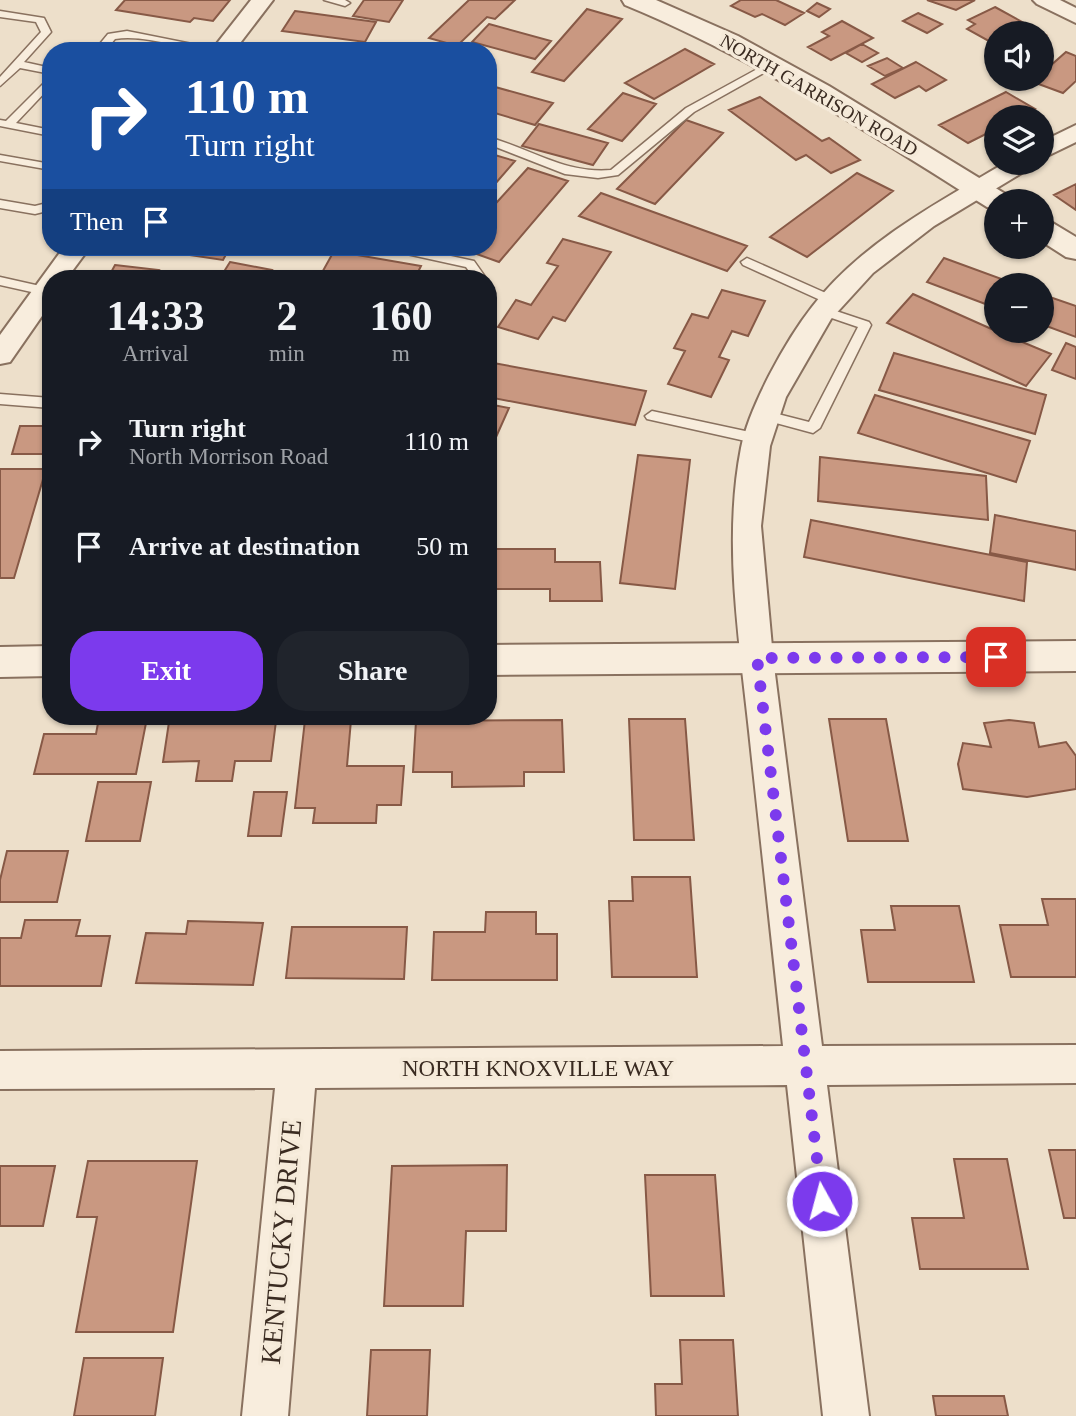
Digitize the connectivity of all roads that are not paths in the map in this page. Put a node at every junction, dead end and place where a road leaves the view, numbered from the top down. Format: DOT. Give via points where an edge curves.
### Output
graph roads {
  1 [pos="262,0"];
  2 [pos="329,0"];
  3 [pos="634,0"];
  4 [pos="1044,0"];
  5 [pos="345,3"];
  6 [pos="0,14"];
  7 [pos="1076,17"];
  8 [pos="107,42"];
  9 [pos="167,42"];
  10 [pos="229,42"];
  11 [pos="17,64"];
  12 [pos="772,64"];
  13 [pos="42,69"];
  14 [pos="0,83"];
  15 [pos="42,88"];
  16 [pos="5,123"];
  17 [pos="42,131"];
  18 [pos="1076,132"];
  19 [pos="497,144"];
  20 [pos="1054,145"];
  21 [pos="0,158"];
  22 [pos="42,165"];
  23 [pos="1009,175"];
  24 [pos="994,189"];
  25 [pos="984,193"];
  26 [pos="984,196"];
  27 [pos="0,204"];
  28 [pos="42,208"];
  29 [pos="1054,236"];
  30 [pos="1076,250"];
  31 [pos="434,256"];
  32 [pos="747,262"];
  33 [pos="475,270"];
  34 [pos="0,281"];
  35 [pos="42,284"];
  36 [pos="42,295"];
  37 [pos="828,306"];
  38 [pos="0,355"];
  39 [pos="0,399"];
  40 [pos="42,401"];
  41 [pos="652,416"];
  42 [pos="762,427"];
  43 [pos="1076,656"];
  44 [pos="757,658"];
  45 [pos="497,660"];
  46 [pos="42,661"];
  47 [pos="0,662"];
  48 [pos="1076,1064"];
  49 [pos="807,1067"];
  50 [pos="297,1069"];
  51 [pos="0,1070"];
  52 [pos="265,1416"];
  53 [pos="846,1416"];
  1 -- 10 [label="street"];
  2 -- 5 [label="lane"];
  3 -- 12 [label="street, NORTH GARRISON ROAD" via="683,18"];
  4 -- 7 [label="street"];
  6 -- 11 [label="lane" via="40,20 46,32"];
  8 -- 9 [label="lane" via="112,36 127,34"];
  11 -- 13 [label="lane"];
  11 -- 14 [label="lane"];
  12 -- 19 [label="lane" via="690,110 614,173 572,173"];
  12 -- 25 [label="street, NORTH GARRISON ROAD"];
  15 -- 16 [label="lane"];
  16 -- 17 [label="lane"];
  18 -- 20 [label="street"];
  21 -- 22 [label="lane"];
  23 -- 24 [label="street"];
  26 -- 37 [label="street" via="925,221 864,267"];
  27 -- 28 [label="lane"];
  29 -- 30 [label="street"];
  31 -- 33 [label="lane" via="470,264"];
  32 -- 37 [label="lane"];
  34 -- 35 [label="lane"];
  36 -- 38 [label="street"];
  37 -- 42 [label="street" via="772,397"];
  37 -- 42 [label="lane" via="865,325 813,428"];
  39 -- 40 [label="lane"];
  41 -- 42 [label="lane"];
  42 -- 44 [label="street" via="746,526"];
  43 -- 44 [label="street"];
  44 -- 45 [label="street"];
  44 -- 49 [label="street"];
  46 -- 47 [label="street"];
  48 -- 49 [label="street, NORTH KNOXVILLE WAY"];
  49 -- 50 [label="street, NORTH KNOXVILLE WAY"];
  49 -- 53 [label="street"];
  50 -- 51 [label="street, NORTH KNOXVILLE WAY"];
  50 -- 52 [label="street, KENTUCKY DRIVE"];
}
